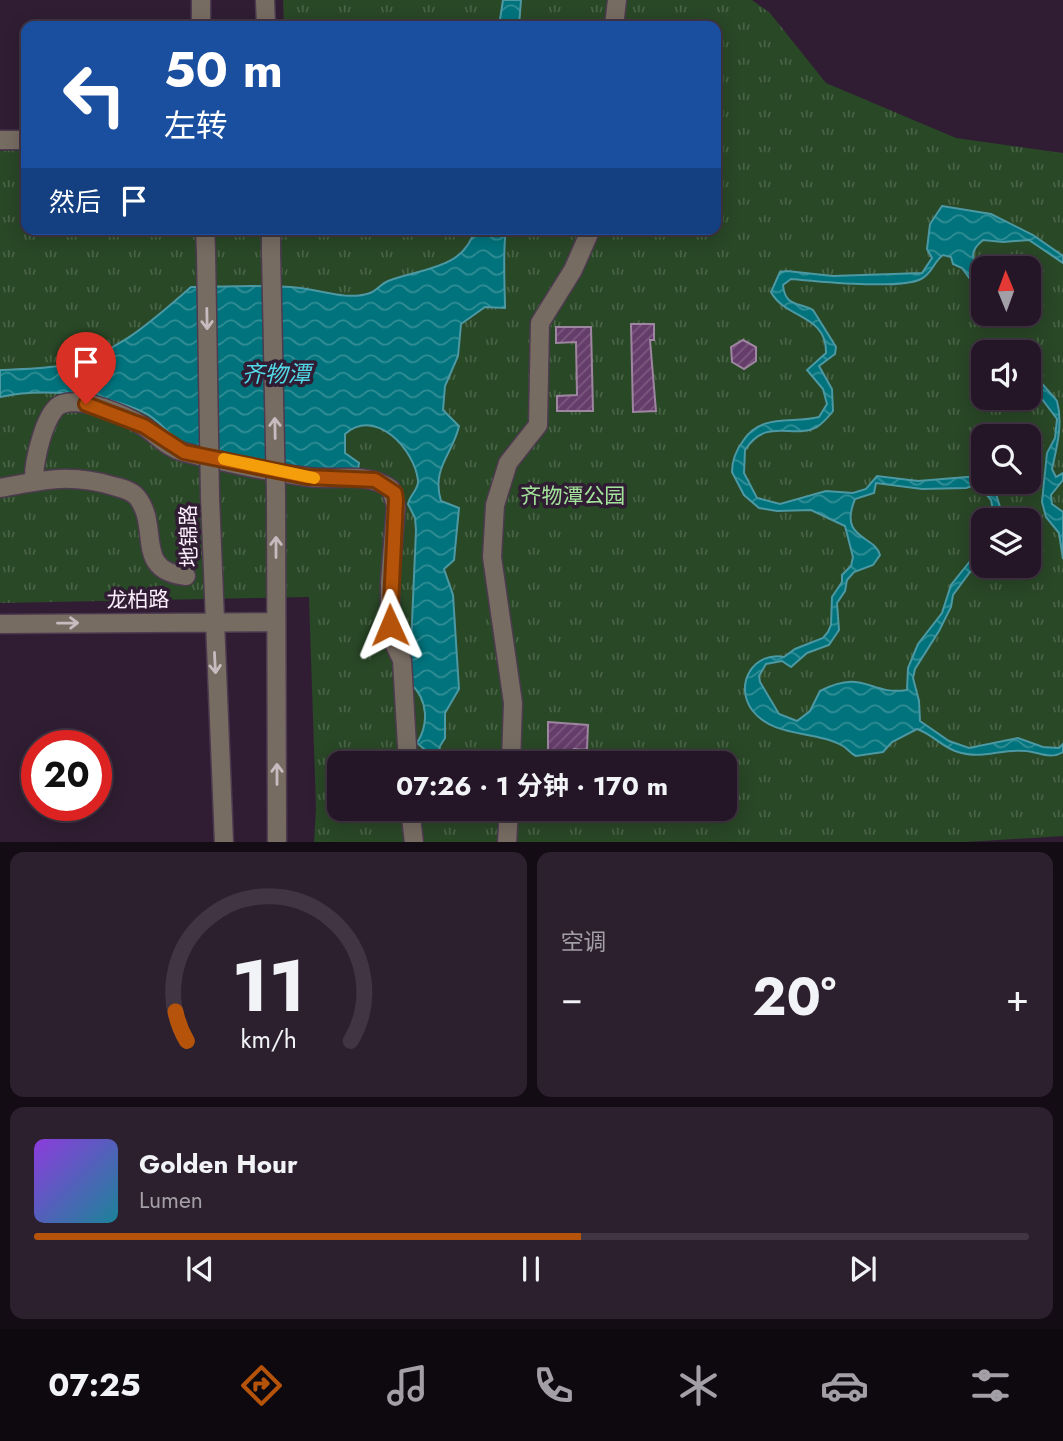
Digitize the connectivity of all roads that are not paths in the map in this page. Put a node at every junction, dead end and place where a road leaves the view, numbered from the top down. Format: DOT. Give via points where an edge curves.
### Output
graph roads {
  1 [pos="201,0"];
  2 [pos="265,0"];
  3 [pos="617,0"];
  4 [pos="201,21"];
  5 [pos="266,21"];
  6 [pos="615,21"];
  7 [pos="0,140"];
  8 [pos="21,140"];
  9 [pos="205,235"];
  10 [pos="271,235"];
  11 [pos="588,235"];
  12 [pos="34,481"];
  13 [pos="0,488"];
  14 [pos="186,576"];
  15 [pos="213,622"];
  16 [pos="276,622"];
  17 [pos="0,624"];
  18 [pos="407,751"];
  19 [pos="511,751"];
  20 [pos="412,821"];
  21 [pos="508,821"];
  22 [pos="223,842"];
  23 [pos="277,842"];
  24 [pos="414,842"];
  25 [pos="507,842"];
  1 -- 4 [label="street"];
  2 -- 5 [label="street"];
  3 -- 6 [label="street"];
  7 -- 8 [label="street"];
  9 -- 15 [label="street, 地锦路, one-way, bridge"];
  16 -- 10 [label="street, one-way, bridge"];
  11 -- 19 [label="street" via="561,292 540,323 538,425 508,463 495,505 492,557 513,703"];
  12 -- 13 [label="street"];
  12 -- 14 [label="street" via="81,477 128,490 142,507 156,562 170,575"];
  12 -- 18 [label="street" via="40,438 55,410 65,403 86,404 123,416 184,452 307,477 362,478 391,489 396,506 390,625 402,666"];
  15 -- 16 [label="street, 龙柏路"];
  17 -- 15 [label="street, 龙柏路, one-way"];
  15 -- 22 [label="street, 地锦路, one-way"];
  23 -- 16 [label="street, one-way"];
  20 -- 24 [label="street"];
  21 -- 25 [label="street"];
}
